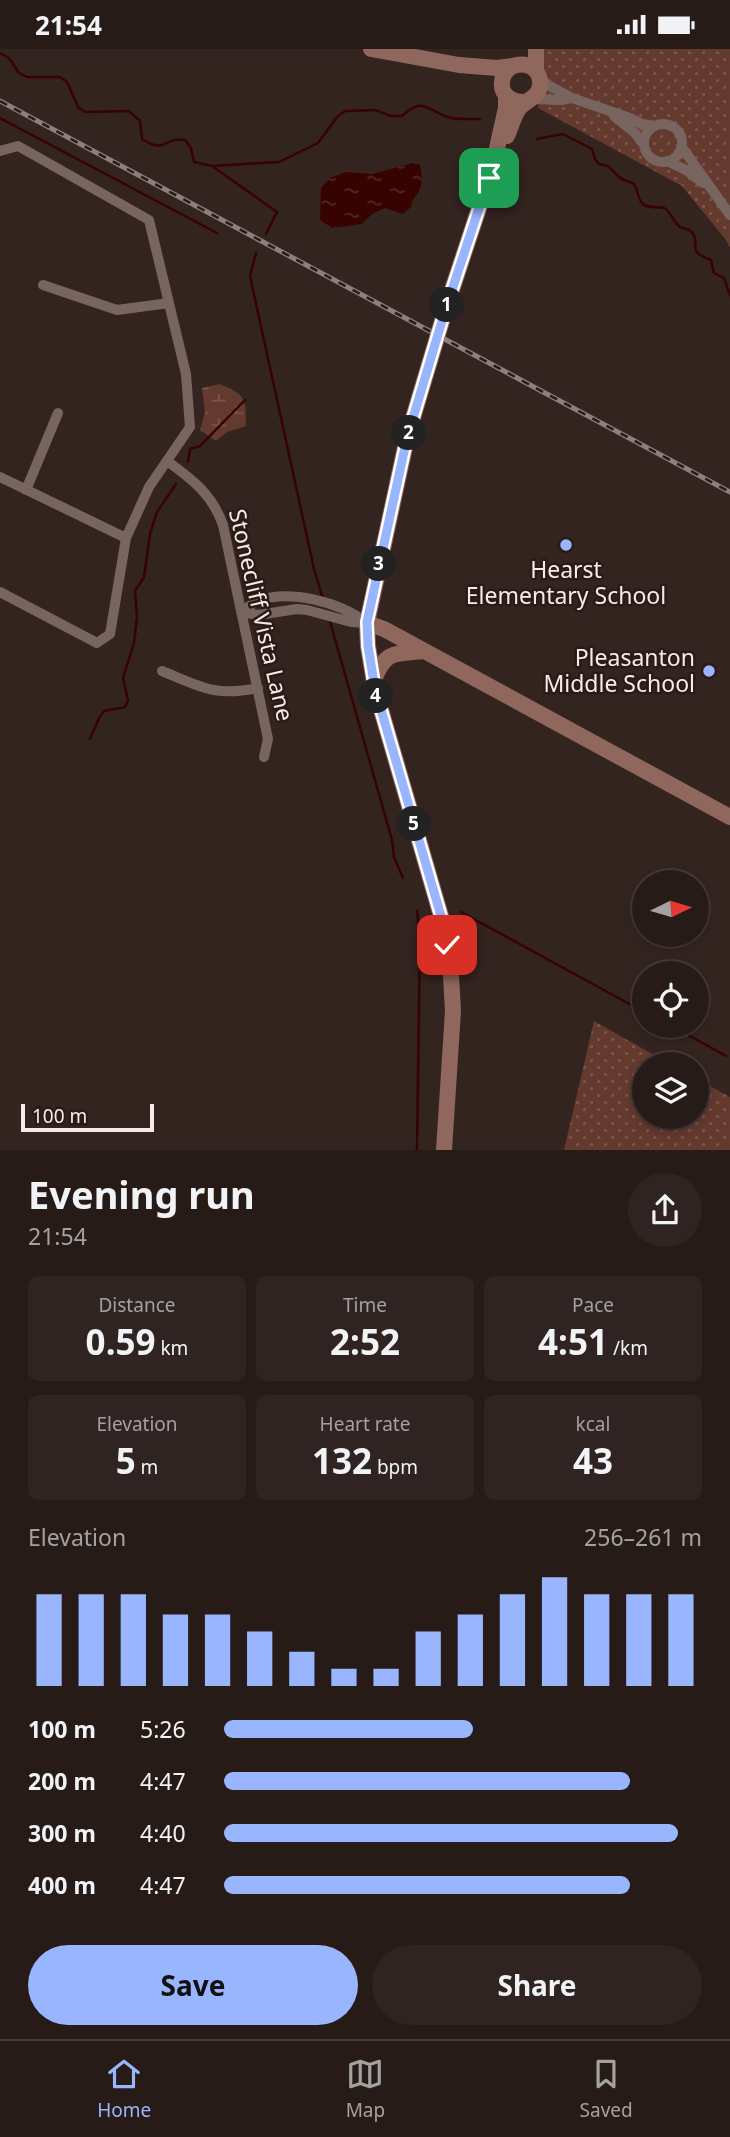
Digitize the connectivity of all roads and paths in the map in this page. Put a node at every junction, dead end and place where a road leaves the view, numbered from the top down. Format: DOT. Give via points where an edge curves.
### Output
graph roads {
  1 [pos="371,49"];
  2 [pos="525,49"];
  3 [pos="536,49"];
  4 [pos="459,65"];
  5 [pos="513,66"];
  6 [pos="537,73"];
  7 [pos="504,93"];
  8 [pos="572,98"];
  9 [pos="529,100"];
  10 [pos="609,112"];
  11 [pos="655,126"];
  12 [pos="644,145"];
  13 [pos="681,146"];
  14 [pos="0,151"];
  15 [pos="667,161"];
  16 [pos="493,166"];
  17 [pos="713,192"];
  18 [pos="730,215"];
  19 [pos="43,285"];
  20 [pos="169,303"];
  21 [pos="58,413"];
  22 [pos="167,461"];
  23 [pos="0,477"];
  24 [pos="26,489"];
  25 [pos="126,538"];
  26 [pos="0,592"];
  27 [pos="242,612"];
  28 [pos="367,622"];
  29 [pos="424,651"];
  30 [pos="162,671"];
  31 [pos="373,683"];
  32 [pos="258,688"];
  33 [pos="264,757"];
  34 [pos="730,817"];
  35 [pos="444,1150"];
  1 -- 4 [label="street"];
  2 -- 5 [label="street"];
  3 -- 6 [label="street"];
  4 -- 5 [label="street"];
  4 -- 7 [label="street" via="489,79"];
  5 -- 6 [label="street" via="526,65"];
  5 -- 7 [label="street" via="502,81"];
  6 -- 8 [label="street" via="546,84"];
  6 -- 9 [label="street" via="540,88"];
  7 -- 9 [label="street" via="519,103"];
  7 -- 16 [label="street" via="506,108"];
  8 -- 9 [label="street"];
  8 -- 10 [label="street"];
  9 -- 16 [label="street" via="517,112"];
  10 -- 11 [label="street"];
  10 -- 12 [label="street"];
  11 -- 12 [label="street"];
  11 -- 13 [label="street" via="674,128"];
  12 -- 15 [label="street" via="652,159"];
  13 -- 15 [label="street"];
  13 -- 17 [label="street"];
  14 -- 20 [label="street" via="18,146 149,220"];
  15 -- 17 [label="street"];
  16 -- 28 [label="street" via="407,438"];
  17 -- 18 [label="street"];
  19 -- 20 [label="street" via="117,310"];
  20 -- 22 [label="street" via="186,374 190,427"];
  21 -- 24 [label="street"];
  22 -- 25 [label="street" via="149,487"];
  22 -- 27 [label="street, Stonecliff Vista Lane" via="218,509"];
  23 -- 24 [label="street"];
  24 -- 25 [label="street"];
  25 -- 26 [label="street" via="110,634 97,643"];
  27 -- 28 [label="street" via="258,615 308,604 344,614 352,611"];
  27 -- 32 [label="street, Stonecliff Vista Lane"];
  28 -- 29 [label="street"];
  28 -- 31 [label="street"];
  29 -- 31 [label="street" via="385,659"];
  29 -- 34 [label="street"];
  30 -- 32 [label="street" via="216,692"];
  31 -- 35 [label="street" via="447,945 453,1011"];
  32 -- 33 [label="street, Stonecliff Vista Lane" via="268,739"];
}
